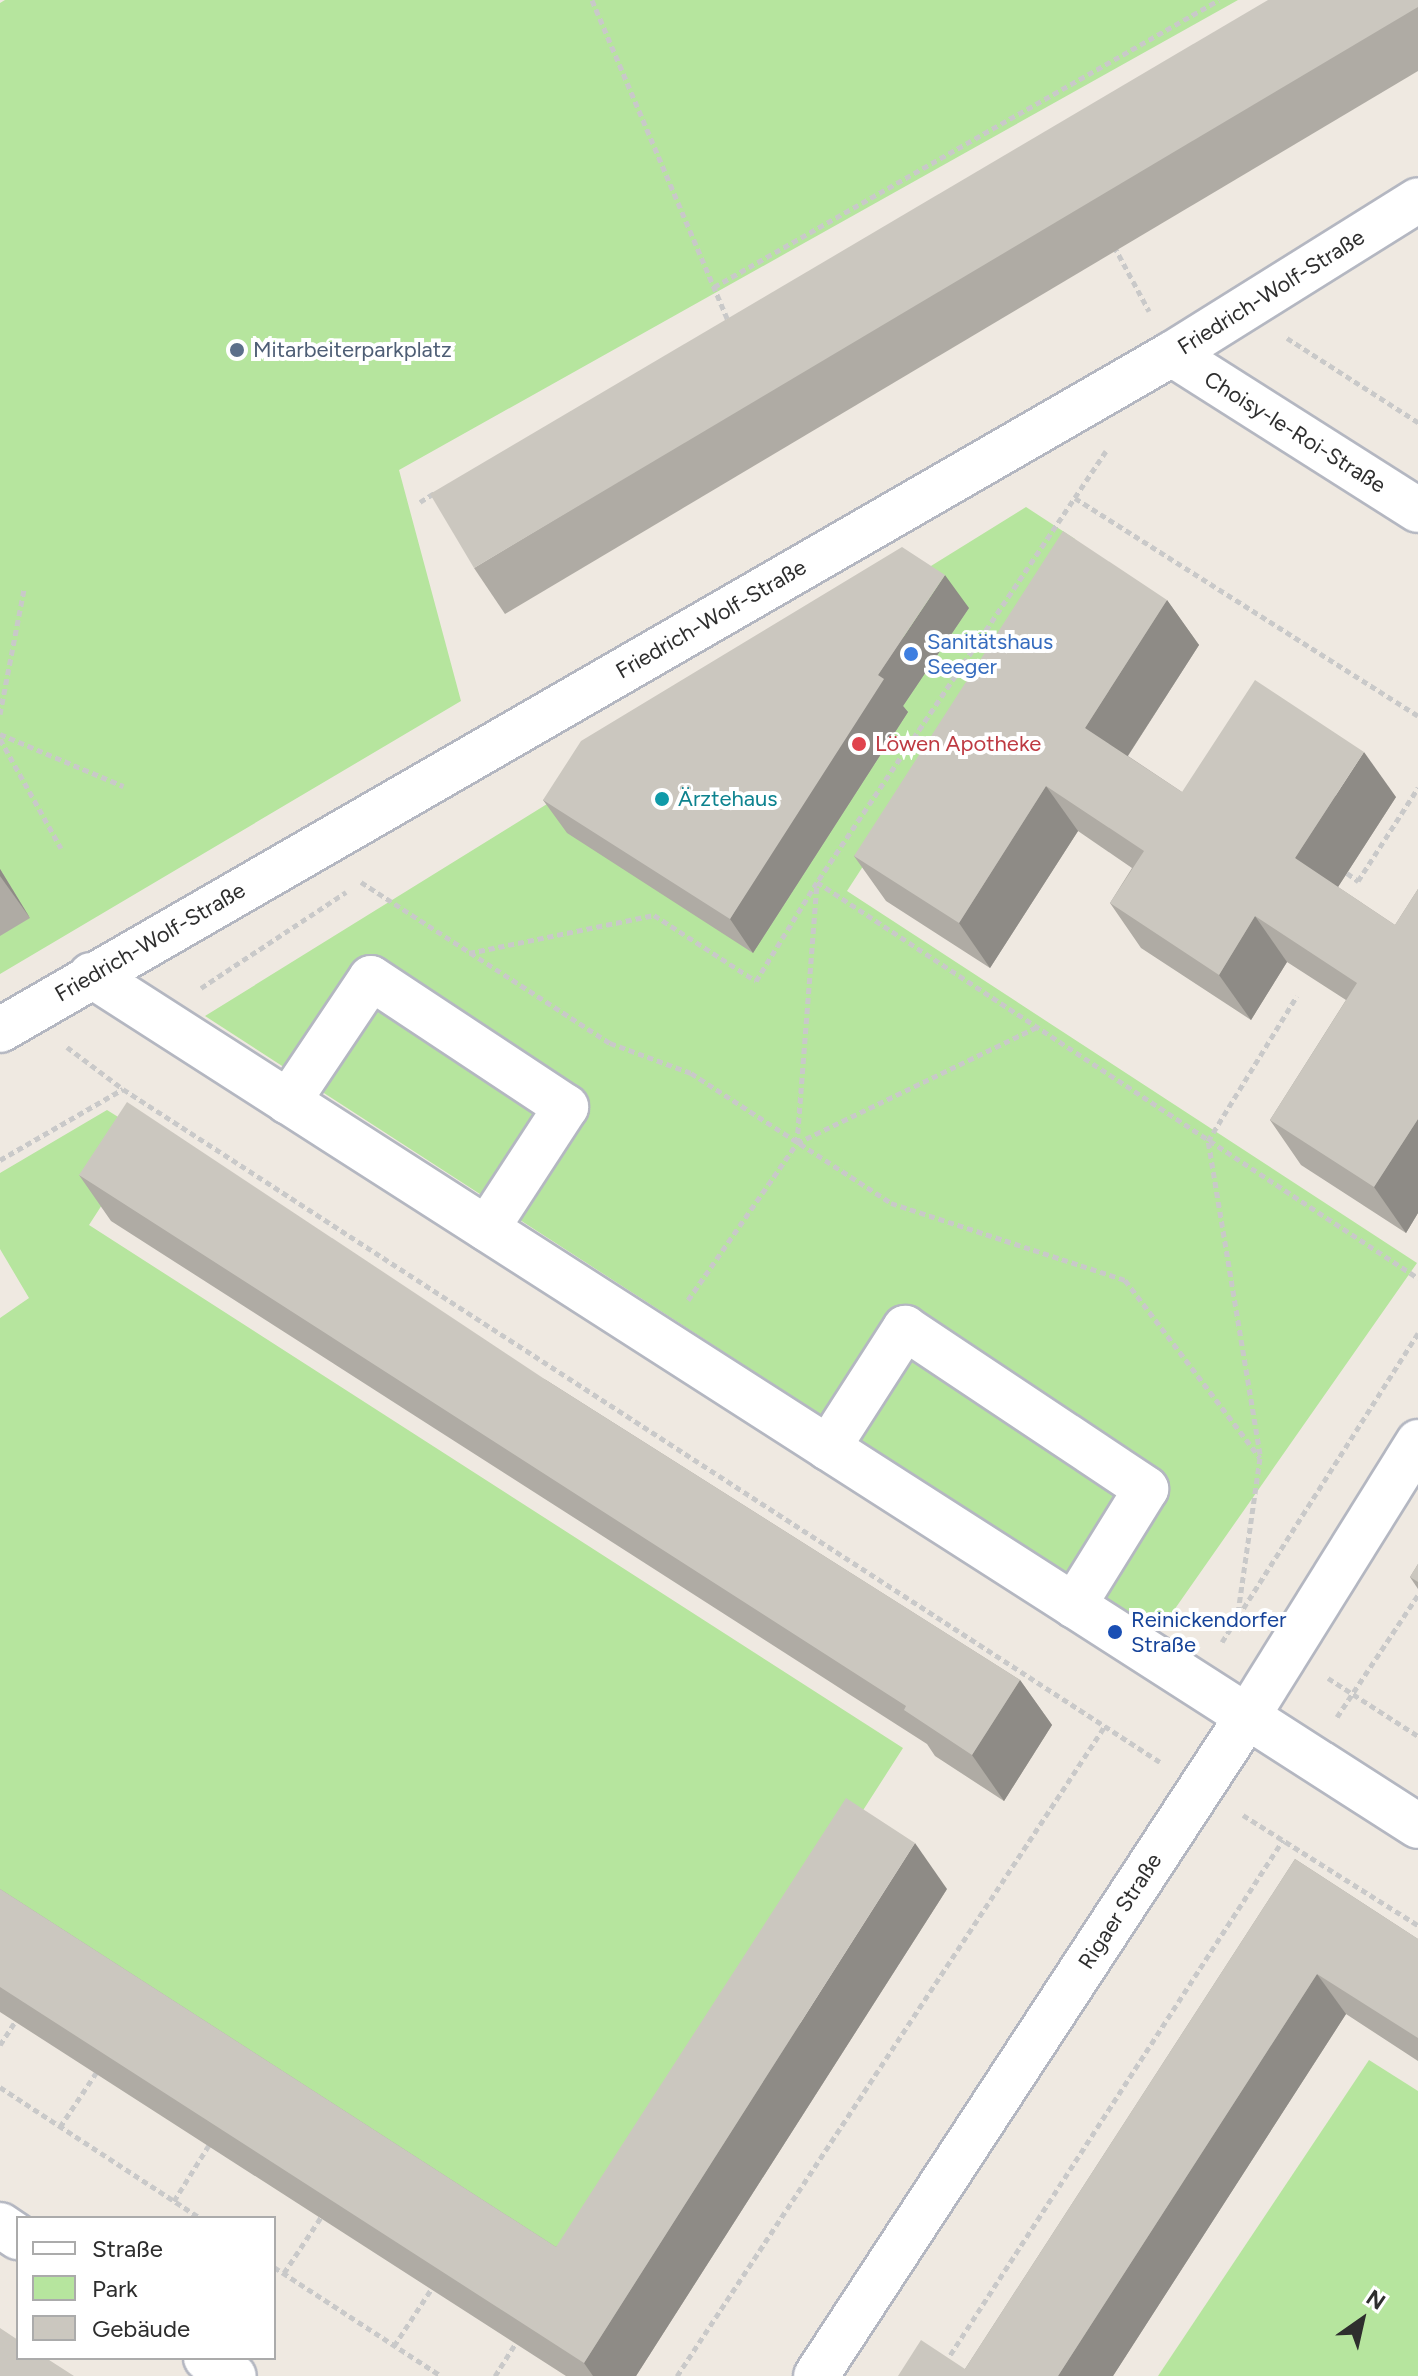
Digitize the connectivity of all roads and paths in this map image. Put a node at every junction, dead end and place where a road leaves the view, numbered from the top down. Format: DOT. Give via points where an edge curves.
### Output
graph roads {
  1 [pos="592,0"];
  2 [pos="1219,0"];
  3 [pos="1418,200"];
  4 [pos="1107,234"];
  5 [pos="714,287"];
  6 [pos="1243,310"];
  7 [pos="742,314"];
  8 [pos="728,321"];
  9 [pos="715,329"];
  10 [pos="1172,354"];
  11 [pos="1418,422"];
  12 [pos="1110,446"];
  13 [pos="447,486"];
  14 [pos="1075,498"];
  15 [pos="420,502"];
  16 [pos="1418,510"];
  17 [pos="24,589"];
  18 [pos="0,714"];
  19 [pos="1418,716"];
  20 [pos="0,736"];
  21 [pos="123,786"];
  22 [pos="1418,788"];
  23 [pos="61,848"];
  24 [pos="1347,873"];
  25 [pos="817,882"];
  26 [pos="469,953"];
  27 [pos="91,975"];
  28 [pos="1297,996"];
  29 [pos="156,1017"];
  30 [pos="13,1022"];
  31 [pos="1037,1027"];
  32 [pos="123,1089"];
  33 [pos="288,1102"];
  34 [pos="1208,1141"];
  35 [pos="797,1143"];
  36 [pos="0,1160"];
  37 [pos="487,1228"];
  38 [pos="1418,1278"];
  39 [pos="1418,1333"];
  40 [pos="660,1340"];
  41 [pos="1418,1442"];
  42 [pos="828,1448"];
  43 [pos="1260,1458"];
  44 [pos="1418,1595"];
  45 [pos="1074,1605"];
  46 [pos="1237,1619"];
  47 [pos="1287,1652"];
  48 [pos="1195,1683"];
  49 [pos="1353,1694"];
  50 [pos="1247,1717"];
  51 [pos="1105,1726"];
  52 [pos="1418,1736"];
  53 [pos="1311,1758"];
  54 [pos="1200,1788"];
  55 [pos="1418,1826"];
  56 [pos="1283,1840"];
  57 [pos="1418,1925"];
  58 [pos="26,2005"];
  59 [pos="0,2045"];
  60 [pos="96,2073"];
  61 [pos="0,2087"];
  62 [pos="60,2127"];
  63 [pos="209,2145"];
  64 [pos="174,2201"];
  65 [pos="197,2216"];
  66 [pos="321,2217"];
  67 [pos="276,2268"];
  68 [pos="284,2273"];
  69 [pos="432,2288"];
  70 [pos="526,2327"];
  71 [pos="394,2346"];
  72 [pos="209,2360"];
  73 [pos="234,2376"];
  74 [pos="441,2376"];
  75 [pos="495,2376"];
  76 [pos="677,2376"];
  77 [pos="816,2376"];
  78 [pos="937,2376"];
  1 -- 5 [label="path"];
  2 -- 5 [label="path"];
  3 -- 6 [label="street, Friedrich-Wolf-Straße"];
  4 -- 10 [label="path"];
  5 -- 8 [label="path"];
  6 -- 10 [label="street, Friedrich-Wolf-Straße"];
  6 -- 11 [label="path"];
  7 -- 8 [label="path"];
  8 -- 9 [label="path"];
  10 -- 16 [label="street, Choisy-le-Roi-Straße"];
  10 -- 27 [label="street, Friedrich-Wolf-Straße"];
  12 -- 14 [label="path"];
  13 -- 15 [label="path"];
  14 -- 19 [label="path"];
  14 -- 25 [label="path"];
  17 -- 18 [label="path"];
  20 -- 21 [label="path"];
  20 -- 23 [label="path"];
  22 -- 24 [label="path" via="1358,881"];
  25 -- 26 [label="path" via="756,981 654,915"];
  25 -- 31 [label="path"];
  25 -- 35 [label="path"];
  26 -- 29 [label="path" via="362,881"];
  26 -- 35 [label="path" via="610,1043 691,1073"];
  27 -- 29 [label="street"];
  27 -- 30 [label="street, Friedrich-Wolf-Straße"];
  28 -- 34 [label="path"];
  29 -- 33 [label="street"];
  30 -- 32 [label="path"];
  31 -- 34 [label="path"];
  31 -- 35 [label="path"];
  32 -- 36 [label="path"];
  32 -- 51 [label="path"];
  33 -- 37 [label="street"];
  33 -- 37 [label="street" via="371,978 566,1107"];
  34 -- 38 [label="path"];
  34 -- 43 [label="path"];
  35 -- 40 [label="path"];
  35 -- 43 [label="path" via="891,1203 1125,1280"];
  37 -- 40 [label="street"];
  39 -- 46 [label="path"];
  40 -- 42 [label="street"];
  41 -- 47 [label="street, Rigaer Straße"];
  42 -- 45 [label="street"];
  42 -- 45 [label="street" via="905,1328 1146,1489"];
  43 -- 46 [label="path"];
  44 -- 49 [label="path"];
  45 -- 48 [label="street"];
  46 -- 47 [label="path"];
  46 -- 48 [label="path"];
  47 -- 49 [label="path"];
  47 -- 50 [label="street, Rigaer Straße"];
  48 -- 50 [label="street"];
  49 -- 52 [label="path"];
  49 -- 53 [label="path"];
  50 -- 53 [label="street"];
  50 -- 54 [label="street, Rigaer Straße"];
  51 -- 54 [label="path"];
  51 -- 76 [label="path"];
  53 -- 55 [label="street"];
  54 -- 56 [label="path"];
  54 -- 77 [label="street, Rigaer Straße"];
  56 -- 57 [label="path"];
  56 -- 78 [label="path"];
  58 -- 59 [label="path"];
  60 -- 62 [label="path"];
  61 -- 64 [label="path"];
  63 -- 64 [label="path"];
  64 -- 65 [label="path"];
  66 -- 68 [label="path"];
  67 -- 68 [label="path"];
  68 -- 71 [label="path"];
  69 -- 71 [label="path"];
  70 -- 75 [label="path"];
  71 -- 74 [label="path"];
  72 -- 73 [label="street"];
}
